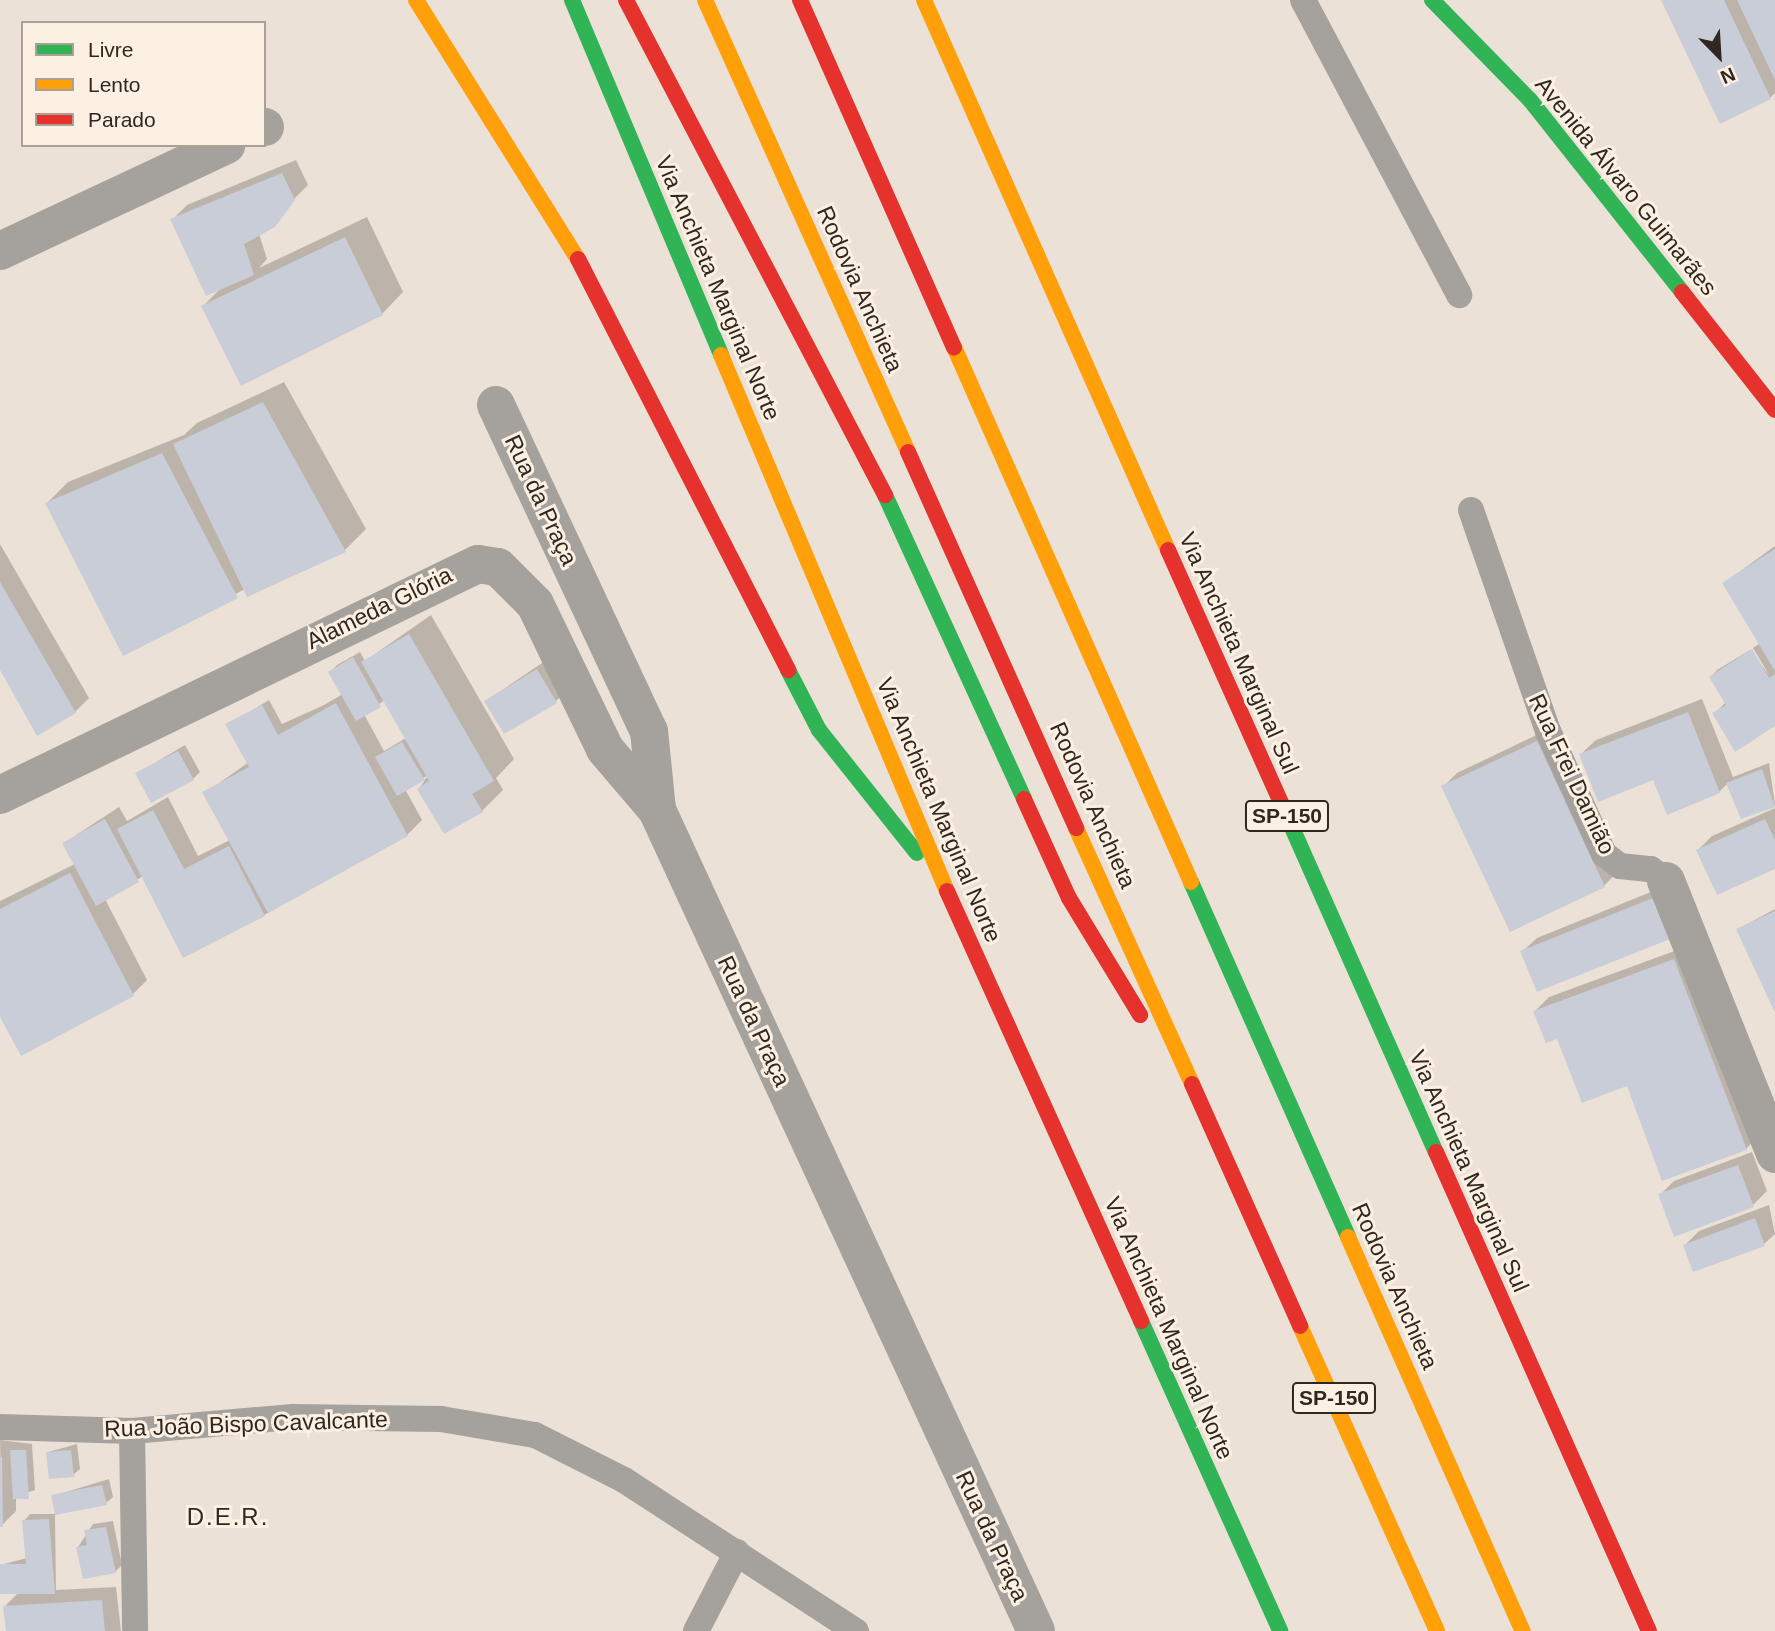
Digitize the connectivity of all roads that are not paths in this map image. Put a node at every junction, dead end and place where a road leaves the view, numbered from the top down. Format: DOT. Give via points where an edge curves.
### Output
graph roads {
  1 [pos="416,0"];
  2 [pos="572,0"];
  3 [pos="626,0"];
  4 [pos="705,0"];
  5 [pos="800,0"];
  6 [pos="925,0"];
  7 [pos="1303,0"];
  8 [pos="1432,0"];
  9 [pos="222,147"];
  10 [pos="0,251"];
  11 [pos="1459,295"];
  12 [pos="496,405"];
  13 [pos="1775,410"];
  14 [pos="1472,510"];
  15 [pos="0,794"];
  16 [pos="657,810"];
  17 [pos="1666,881"];
  18 [pos="947,890"];
  19 [pos="1775,1154"];
  20 [pos="1231,1165"];
  21 [pos="0,1427"];
  22 [pos="132,1431"];
  23 [pos="737,1552"];
  24 [pos="135,1631"];
  25 [pos="696,1631"];
  26 [pos="856,1631"];
  27 [pos="1036,1631"];
  28 [pos="1280,1631"];
  29 [pos="1437,1631"];
  30 [pos="1523,1631"];
  31 [pos="1649,1631"];
  1 -- 18 [label="main road" via="566,236 819,730"];
  2 -- 18 [label="main road, Via Anchieta Marginal Norte"];
  3 -- 20 [label="main road" via="880,485 1069,898"];
  4 -- 20 [label="main road, Rodovia Anchieta / SP-150"];
  5 -- 30 [label="main road, Rodovia Anchieta / SP-150"];
  6 -- 31 [label="main road, Via Anchieta Marginal Sul / SP-150"];
  7 -- 11 [label="lane"];
  8 -- 13 [label="main road, Avenida Álvaro Guimarães" via="1531,100"];
  9 -- 10 [label="street"];
  12 -- 16 [label="street, Rua da Praça" via="649,731"];
  14 -- 17 [label="lane, Rua Frei Damião" via="1548,731 1604,854 1620,866 1651,869"];
  15 -- 16 [label="street, Alameda Glória" via="478,564 498,567 535,604 605,749"];
  16 -- 27 [label="street, Rua da Praça"];
  17 -- 19 [label="street, Rua Frei Damião"];
  18 -- 28 [label="main road, Via Anchieta Marginal Norte"];
  20 -- 29 [label="main road, Rodovia Anchieta / SP-150"];
  21 -- 22 [label="lane, Rua João Bispo Cavalcante"];
  22 -- 23 [label="lane, Rua João Bispo Cavalcante" via="293,1417 414,1418 535,1436 624,1480"];
  22 -- 24 [label="lane"];
  23 -- 25 [label="lane"];
  23 -- 26 [label="lane, Rua João Bispo Cavalcante"];
}
